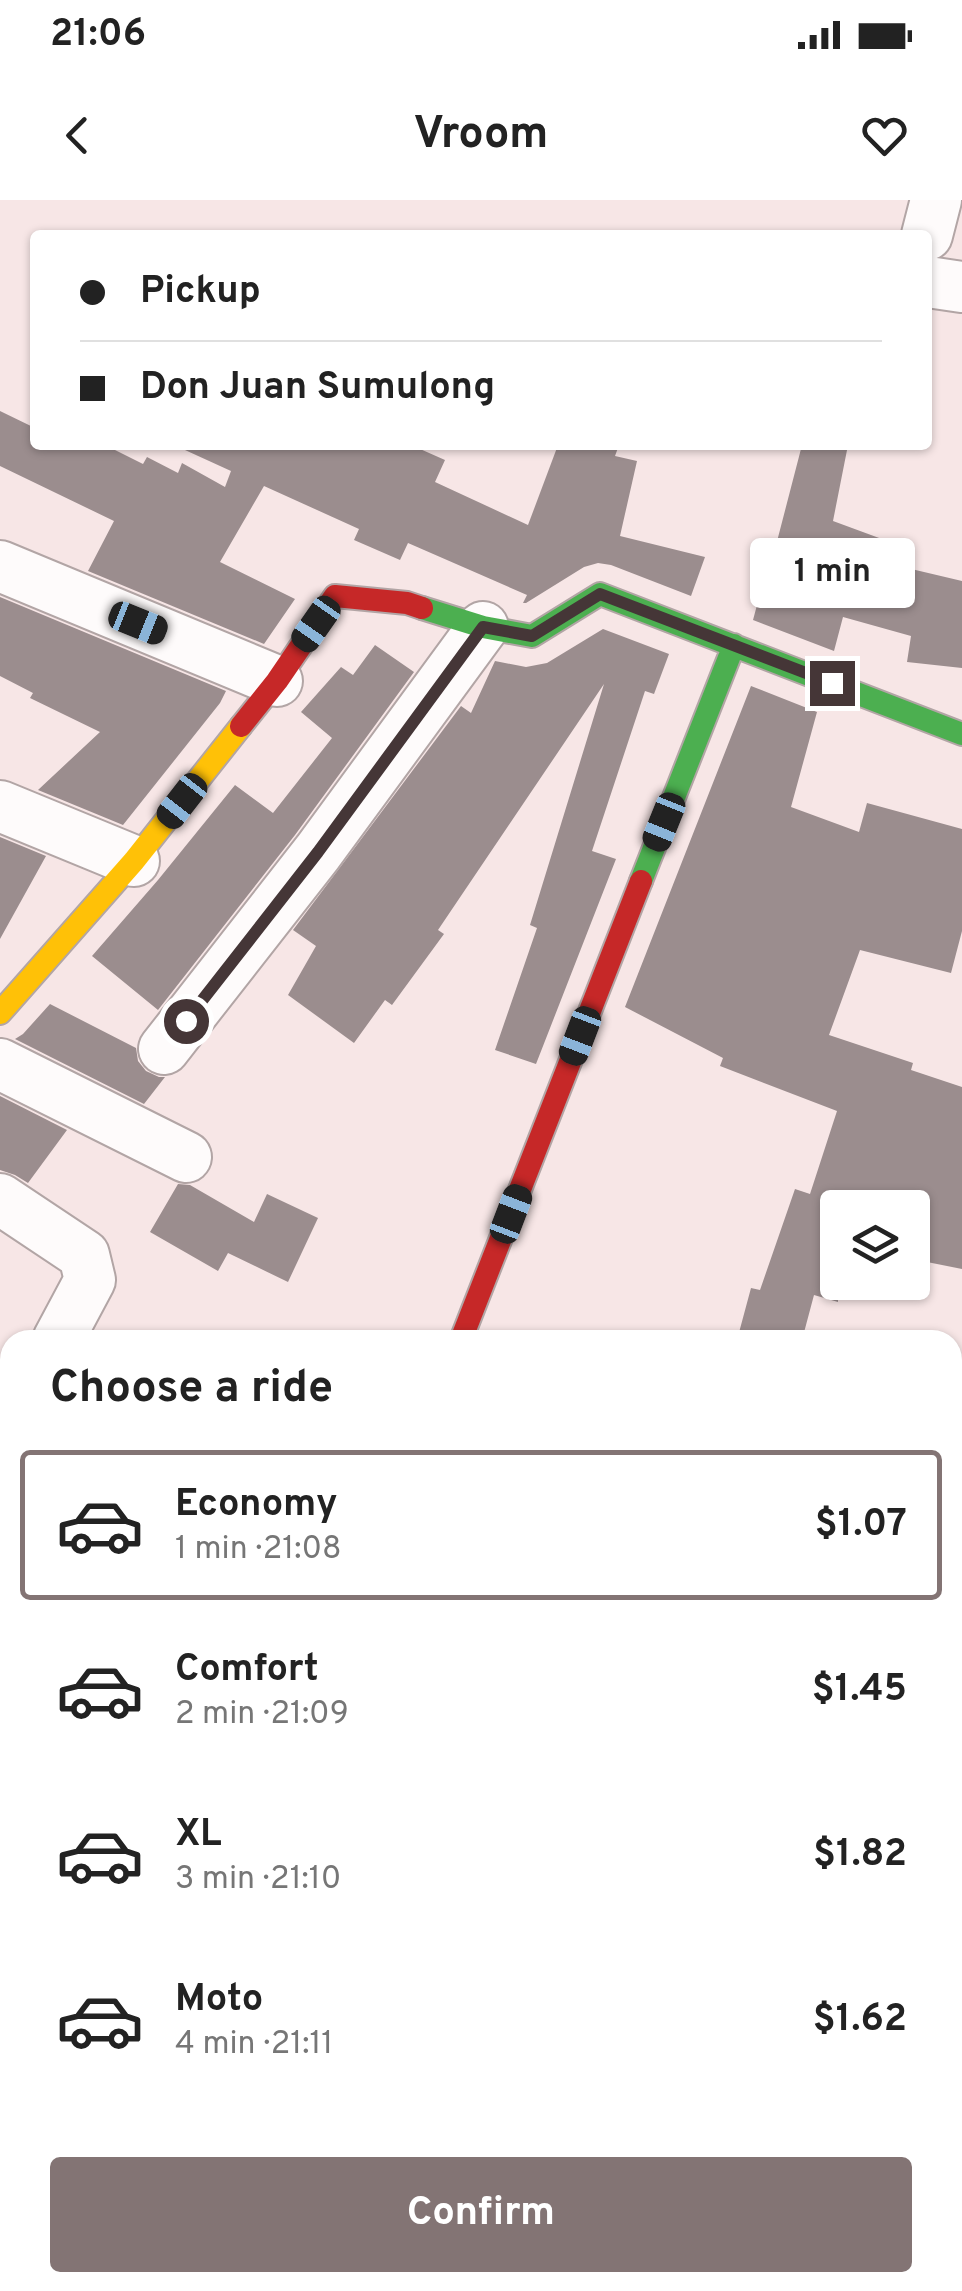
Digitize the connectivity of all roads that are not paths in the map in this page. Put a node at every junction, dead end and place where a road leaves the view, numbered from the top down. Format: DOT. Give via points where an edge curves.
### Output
graph roads {
  1 [pos="936,200"];
  2 [pos="928,230"];
  3 [pos="932,283"];
  4 [pos="962,287"];
  5 [pos="0,566"];
  6 [pos="483,627"];
  7 [pos="734,644"];
  8 [pos="277,681"];
  9 [pos="962,734"];
  10 [pos="0,806"];
  11 [pos="134,861"];
  12 [pos="0,1013"];
  13 [pos="164,1050"];
  14 [pos="0,1064"];
  15 [pos="186,1157"];
  16 [pos="0,1200"];
  17 [pos="63,1330"];
  18 [pos="465,1330"];
  1 -- 2 [label="street"];
  3 -- 4 [label="street"];
  5 -- 8 [label="street"];
  6 -- 7 [label="street" via="532,636 600,594"];
  6 -- 8 [label="street" via="407,604 336,596"];
  6 -- 13 [label="street"];
  7 -- 9 [label="street"];
  7 -- 18 [label="street"];
  8 -- 11 [label="street"];
  10 -- 11 [label="street"];
  11 -- 12 [label="street"];
  14 -- 15 [label="street"];
  16 -- 17 [label="street" via="84,1254 90,1280"];
}
